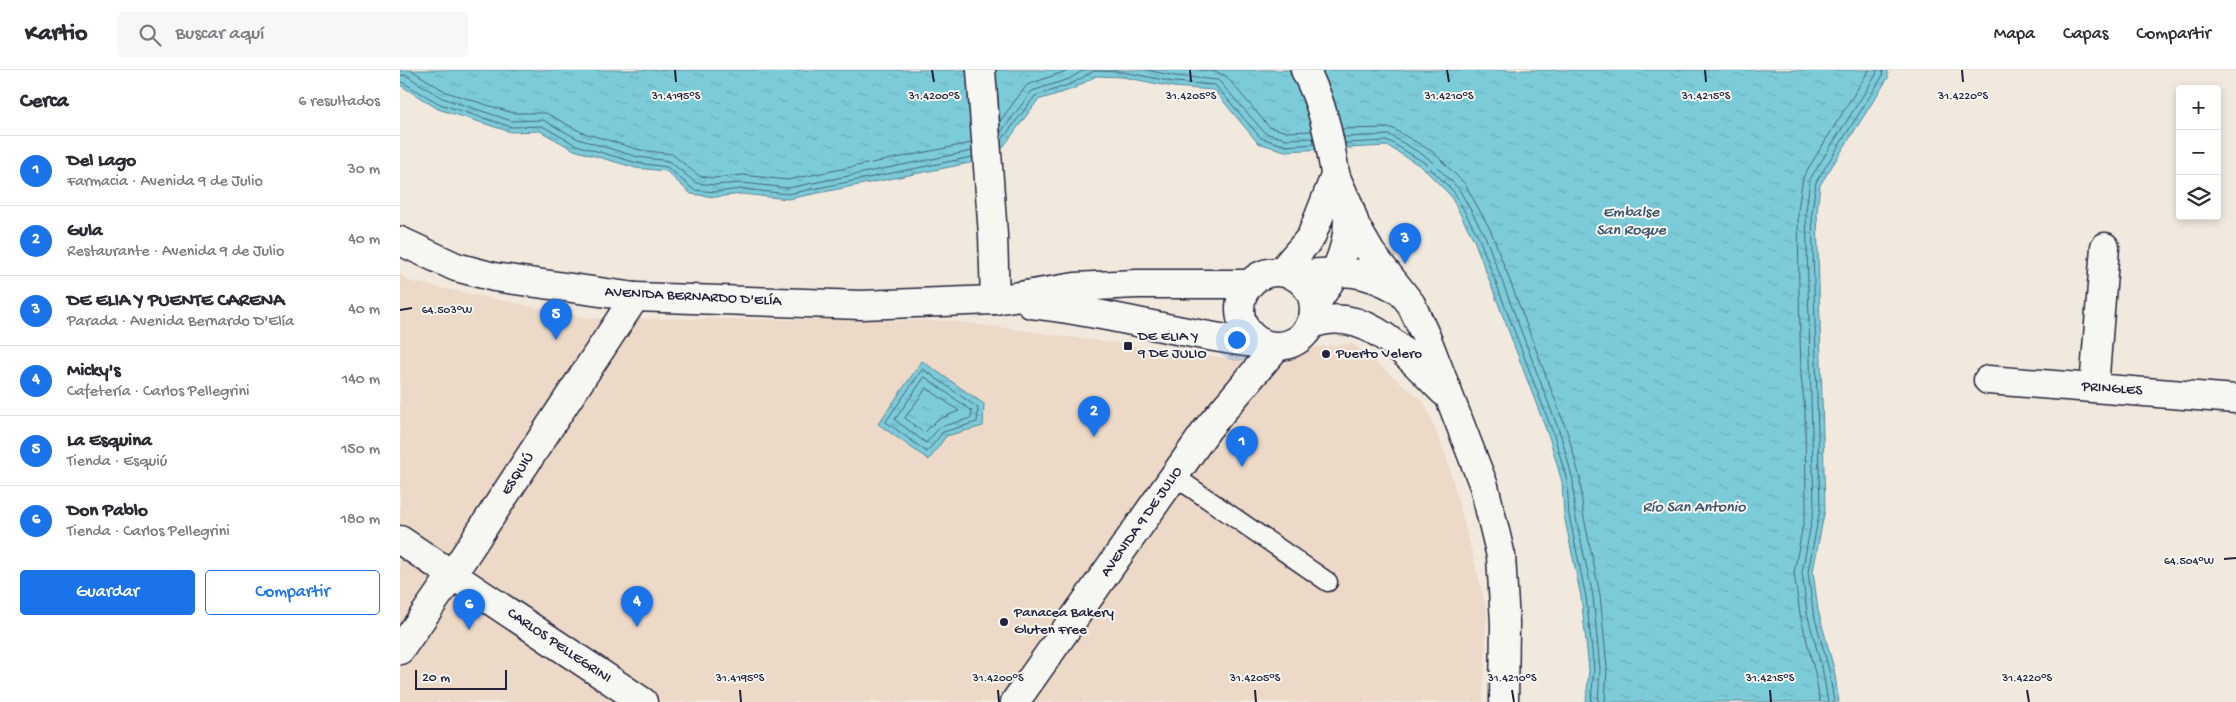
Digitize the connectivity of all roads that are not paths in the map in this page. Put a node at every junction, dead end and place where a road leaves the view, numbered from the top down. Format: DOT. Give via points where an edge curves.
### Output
graph roads {
  1 [pos="981,70"];
  2 [pos="1305,70"];
  3 [pos="1341,188"];
  4 [pos="400,241"];
  5 [pos="2105,247"];
  6 [pos="1336,272"];
  7 [pos="1287,274"];
  8 [pos="1250,284"];
  9 [pos="1404,294"];
  10 [pos="635,297"];
  11 [pos="995,300"];
  12 [pos="1312,315"];
  13 [pos="1270,345"];
  14 [pos="1988,380"];
  15 [pos="2094,388"];
  16 [pos="1451,399"];
  17 [pos="2236,399"];
  18 [pos="1174,476"];
  19 [pos="400,540"];
  20 [pos="452,575"];
  21 [pos="1328,582"];
  22 [pos="400,650"];
  23 [pos="643,702"];
  24 [pos="1015,702"];
  25 [pos="1504,702"];
  1 -- 11 [label="street"];
  2 -- 3 [label="street" via="1326,123"];
  3 -- 6 [label="street" via="1348,233"];
  3 -- 7 [label="street"];
  3 -- 9 [label="street" via="1356,227"];
  4 -- 10 [label="street, AVENIDA BERNARDO D'ELÍA" via="456,267 494,277"];
  5 -- 15 [label="street"];
  6 -- 7 [label="street"];
  6 -- 9 [label="street" via="1362,273"];
  6 -- 12 [label="street"];
  7 -- 8 [label="street" via="1259,277"];
  7 -- 12 [label="street" via="1306,286"];
  8 -- 11 [label="street, AVENIDA BERNARDO D'ELÍA" via="1075,287"];
  8 -- 13 [label="street" via="1243,294 1241,317 1253,338"];
  9 -- 16 [label="street" via="1427,339"];
  10 -- 11 [label="street, AVENIDA BERNARDO D'ELÍA" via="861,305"];
  10 -- 20 [label="street, ESQUIÚ"];
  11 -- 13 [label="street, AVENIDA BERNARDO D'ELÍA" via="1079,309 1194,334"];
  12 -- 13 [label="street" via="1297,341"];
  12 -- 16 [label="street" via="1345,319 1375,330"];
  13 -- 18 [label="street, AVENIDA 9 DE JULIO"];
  14 -- 15 [label="street, PRINGLES"];
  15 -- 17 [label="street, PRINGLES"];
  16 -- 25 [label="street" via="1484,486 1501,556 1505,623"];
  18 -- 21 [label="lane"];
  18 -- 24 [label="street, AVENIDA 9 DE JULIO"];
  19 -- 20 [label="street, CARLOS PELLEGRINI"];
  20 -- 22 [label="street, ESQUIÚ"];
  20 -- 23 [label="street, CARLOS PELLEGRINI"];
}
